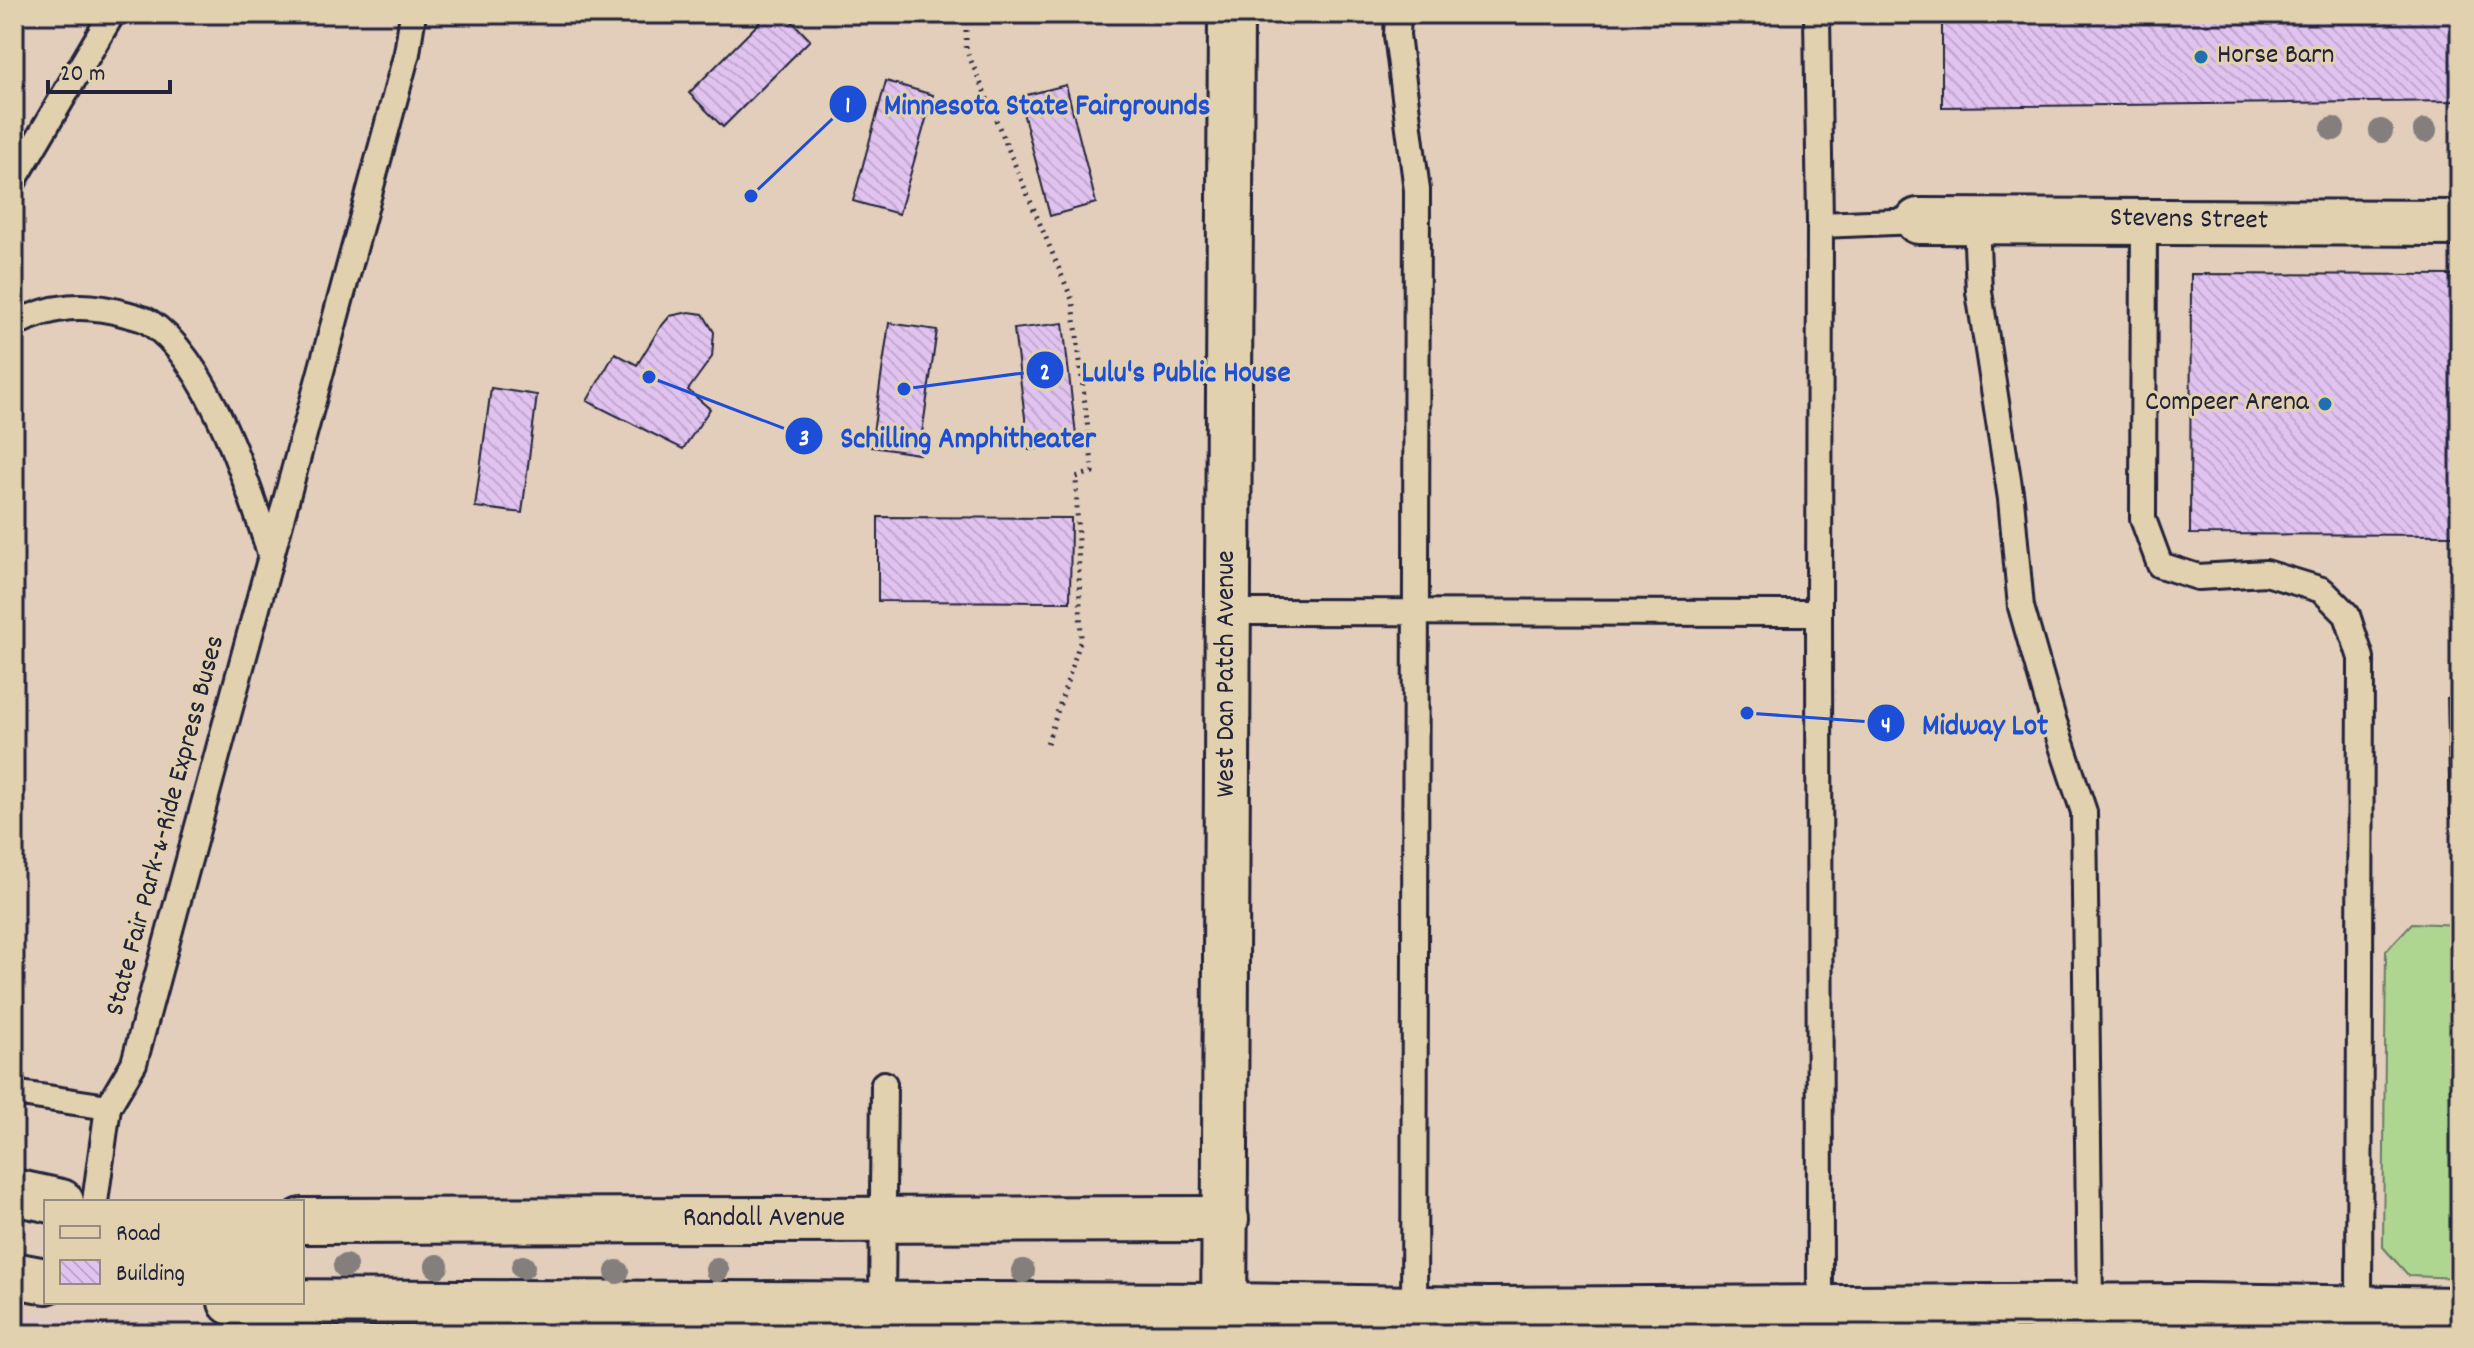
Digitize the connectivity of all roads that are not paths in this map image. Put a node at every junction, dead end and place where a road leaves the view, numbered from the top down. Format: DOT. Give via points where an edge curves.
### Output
graph roads {
  1 [pos="112,14"];
  2 [pos="413,14"];
  3 [pos="1231,14"];
  4 [pos="1398,14"];
  5 [pos="1817,14"];
  6 [pos="14,180"];
  7 [pos="2144,220"];
  8 [pos="1918,221"];
  9 [pos="1976,221"];
  10 [pos="2460,223"];
  11 [pos="1820,225"];
  12 [pos="14,324"];
  13 [pos="271,556"];
  14 [pos="1228,612"];
  15 [pos="1819,613"];
  16 [pos="1417,614"];
  17 [pos="884,1084"];
  18 [pos="14,1093"];
  19 [pos="108,1107"];
  20 [pos="14,1192"];
  21 [pos="52,1200"];
  22 [pos="95,1200"];
  23 [pos="1226,1219"];
  24 [pos="882,1220"];
  25 [pos="304,1221"];
  26 [pos="14,1275"];
  27 [pos="44,1281"];
  28 [pos="304,1302"];
  29 [pos="882,1305"];
  30 [pos="2090,1307"];
  31 [pos="1820,1308"];
  32 [pos="2359,1308"];
  33 [pos="2460,1310"];
  34 [pos="1225,1320"];
  35 [pos="2142,1320"];
  36 [pos="1414,1322"];
  1 -- 6 [label="lane"];
  2 -- 13 [label="lane, State Fair Park-&-Ride Express Buses" via="407,53"];
  3 -- 14 [label="street, West Dan Patch Avenue"];
  4 -- 16 [label="lane" via="1417,190"];
  5 -- 11 [label="lane"];
  7 -- 9 [label="street, Stevens Street"];
  7 -- 10 [label="street, Stevens Street"];
  7 -- 32 [label="lane" via="2143,519 2160,565 2198,577 2266,573 2322,590 2347,615 2361,658"];
  8 -- 9 [label="street, Stevens Street"];
  8 -- 11 [label="lane"];
  9 -- 30 [label="lane" via="1979,292 2011,499 2021,607 2084,812"];
  11 -- 15 [label="lane"];
  12 -- 13 [label="lane" via="68,306 99,306 148,321 157,329 194,373 222,423"];
  13 -- 19 [label="lane, State Fair Park-&-Ride Express Buses" via="134,1063"];
  14 -- 16 [label="lane"];
  14 -- 23 [label="street, West Dan Patch Avenue"];
  15 -- 16 [label="lane"];
  15 -- 31 [label="lane"];
  16 -- 36 [label="lane"];
  17 -- 24 [label="lane"];
  18 -- 19 [label="lane"];
  19 -- 22 [label="lane"];
  20 -- 21 [label="street"];
  23 -- 24 [label="street, Randall Avenue"];
  23 -- 34 [label="street, West Dan Patch Avenue"];
  24 -- 25 [label="street, Randall Avenue"];
  24 -- 29 [label="lane"];
  26 -- 27 [label="street"];
  28 -- 29 [label="street"];
  29 -- 34 [label="street"];
  30 -- 31 [label="street"];
  30 -- 35 [label="street"];
  31 -- 36 [label="street"];
  32 -- 33 [label="street"];
  32 -- 35 [label="street"];
  34 -- 36 [label="street"];
}
